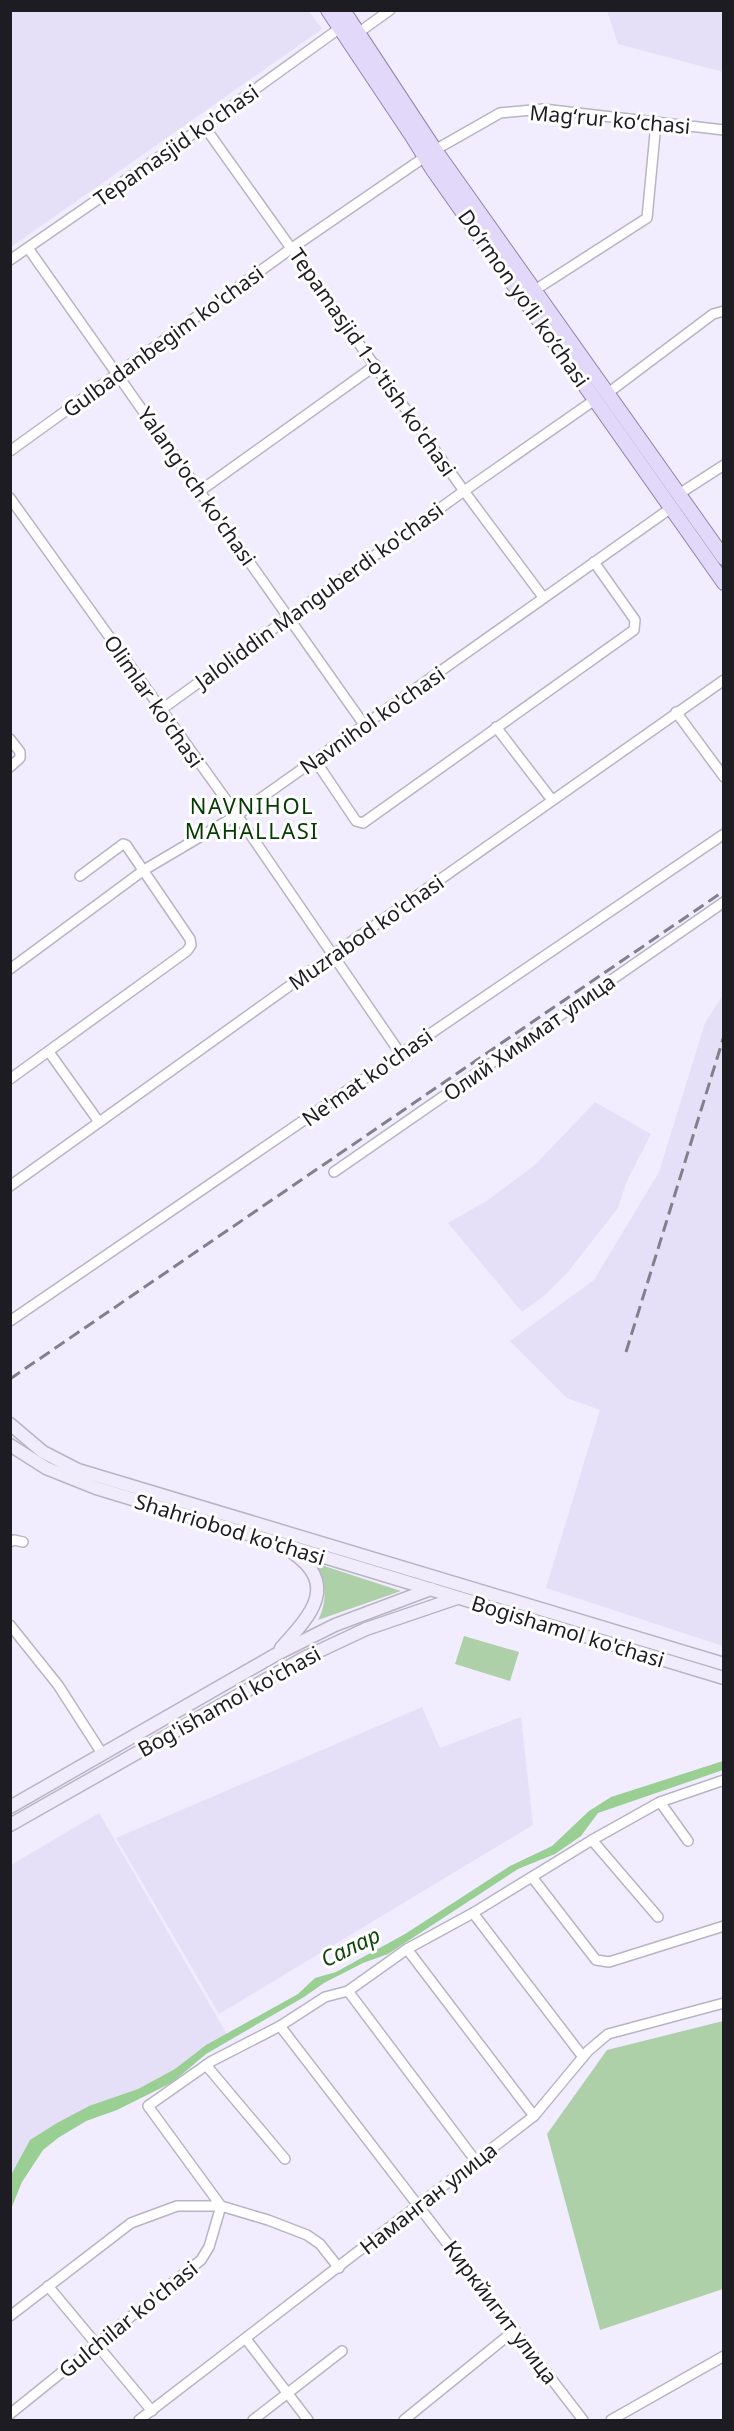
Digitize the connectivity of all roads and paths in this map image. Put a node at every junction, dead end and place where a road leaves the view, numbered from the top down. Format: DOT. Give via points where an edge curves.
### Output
graph roads {
  1 [pos="328,10"];
  2 [pos="343,10"];
  3 [pos="390,10"];
  4 [pos="340,28"];
  5 [pos="358,33"];
  6 [pos="656,123"];
  7 [pos="204,126"];
  8 [pos="723,130"];
  9 [pos="430,154"];
  10 [pos="28,248"];
  11 [pos="292,248"];
  12 [pos="10,260"];
  13 [pos="535,290"];
  14 [pos="723,311"];
  15 [pos="376,366"];
  16 [pos="118,373"];
  17 [pos="602,396"];
  18 [pos="630,437"];
  19 [pos="10,451"];
  20 [pos="723,465"];
  21 [pos="200,491"];
  22 [pos="464,491"];
  23 [pos="679,494"];
  24 [pos="10,498"];
  25 [pos="669,505"];
  26 [pos="723,558"];
  27 [pos="594,561"];
  28 [pos="723,583"];
  29 [pos="543,597"];
  30 [pos="289,619"];
  31 [pos="723,680"];
  32 [pos="162,710"];
  33 [pos="676,712"];
  34 [pos="364,726"];
  35 [pos="496,727"];
  36 [pos="10,739"];
  37 [pos="315,760"];
  38 [pos="10,767"];
  39 [pos="723,777"];
  40 [pos="552,800"];
  41 [pos="237,815"];
  42 [pos="723,834"];
  43 [pos="144,870"];
  44 [pos="80,876"];
  45 [pos="723,902"];
  46 [pos="334,954"];
  47 [pos="10,956"];
  48 [pos="14,967"];
  49 [pos="49,1052"];
  50 [pos="400,1053"];
  51 [pos="10,1079"];
  52 [pos="99,1122"];
  53 [pos="333,1172"];
  54 [pos="10,1186"];
  55 [pos="10,1321"];
  56 [pos="10,1424"];
  57 [pos="10,1445"];
  58 [pos="10,1542"];
  59 [pos="23,1542"];
  60 [pos="278,1544"];
  61 [pos="388,1571"];
  62 [pos="452,1583"];
  63 [pos="429,1590"];
  64 [pos="457,1598"];
  65 [pos="562,1622"];
  66 [pos="10,1625"];
  67 [pos="275,1655"];
  68 [pos="723,1664"];
  69 [pos="723,1678"];
  70 [pos="194,1702"];
  71 [pos="202,1716"];
  72 [pos="103,1755"];
  73 [pos="723,1780"];
  74 [pos="23,1800"];
  75 [pos="660,1802"];
  76 [pos="10,1807"];
  77 [pos="31,1813"];
  78 [pos="10,1825"];
  79 [pos="592,1840"];
  80 [pos="688,1841"];
  81 [pos="531,1877"];
  82 [pos="472,1913"];
  83 [pos="657,1917"];
  84 [pos="723,1926"];
  85 [pos="407,1948"];
  86 [pos="348,1990"];
  87 [pos="723,2003"];
  88 [pos="280,2026"];
  89 [pos="583,2057"];
  90 [pos="206,2065"];
  91 [pos="534,2116"];
  92 [pos="285,2159"];
  93 [pos="475,2160"];
  94 [pos="419,2204"];
  95 [pos="221,2206"];
  96 [pos="339,2268"];
  97 [pos="48,2286"];
  98 [pos="10,2316"];
  99 [pos="515,2330"];
  100 [pos="246,2339"];
  101 [pos="97,2345"];
  102 [pos="342,2350"];
  103 [pos="723,2356"];
  104 [pos="287,2393"];
  105 [pos="152,2411"];
  106 [pos="10,2414"];
  107 [pos="140,2421"];
  108 [pos="253,2421"];
  109 [pos="308,2421"];
  110 [pos="404,2421"];
  111 [pos="583,2421"];
  112 [pos="610,2421"];
  1 -- 4 [label="main road, Do‘rmon yo‘li ko‘chasi"];
  2 -- 5 [label="main road, Do‘rmon yo‘li ko‘chasi"];
  3 -- 5 [label="street"];
  4 -- 7 [label="street, Tepamasjid ko'chasi"];
  4 -- 9 [label="main road, Do‘rmon yo‘li ko‘chasi" via="412,136"];
  5 -- 9 [label="main road, Do‘rmon yo‘li ko‘chasi"];
  6 -- 8 [label="street, Magʻrur koʻchasi"];
  6 -- 9 [label="street, Magʻrur koʻchasi" via="543,109 500,113"];
  6 -- 13 [label="street" via="647,218"];
  7 -- 10 [label="street, Tepamasjid ko'chasi"];
  7 -- 11 [label="street, Tepamasjid 1-o'tish ko'chasi"];
  9 -- 11 [label="street, Gulbadanbegim ko'chasi"];
  9 -- 13 [label="main road, Do‘rmon yo‘li ko‘chasi"];
  9 -- 17 [label="main road, Do‘rmon yo‘li ko‘chasi"];
  10 -- 12 [label="street, Tepamasjid ko'chasi"];
  10 -- 16 [label="street, Yalang'och ko'chasi"];
  11 -- 15 [label="street, Tepamasjid 1-o'tish ko'chasi"];
  11 -- 16 [label="street, Gulbadanbegim ko'chasi"];
  13 -- 17 [label="main road, Do‘rmon yo‘li ko‘chasi"];
  14 -- 17 [label="street, Jaloliddin Manguberdi ko'chasi" via="712,314"];
  15 -- 21 [label="street"];
  15 -- 22 [label="street, Tepamasjid 1-o'tish ko'chasi"];
  16 -- 19 [label="street, Gulbadanbegim ko'chasi"];
  16 -- 21 [label="street, Yalang'och ko'chasi"];
  17 -- 18 [label="main road, Do‘rmon yo‘li ko‘chasi"];
  17 -- 22 [label="street, Jaloliddin Manguberdi ko'chasi"];
  18 -- 23 [label="main road, Do‘rmon yo‘li ko‘chasi"];
  18 -- 25 [label="main road, Do‘rmon yo‘li ko‘chasi"];
  20 -- 23 [label="street"];
  21 -- 30 [label="street, Yalang'och ko'chasi"];
  22 -- 29 [label="street, Tepamasjid 1-o'tish ko'chasi"];
  22 -- 30 [label="street, Jaloliddin Manguberdi ko'chasi"];
  23 -- 25 [label="main road, Navnihol ko'chasi"];
  23 -- 26 [label="main road, Do‘rmon yo‘li ko‘chasi"];
  24 -- 32 [label="street, Olimlar ko'chasi"];
  25 -- 27 [label="street, Navnihol ko'chasi"];
  25 -- 28 [label="main road, Do‘rmon yo‘li ko‘chasi"];
  27 -- 29 [label="street, Navnihol ko'chasi"];
  27 -- 35 [label="street" via="635,620 634,630"];
  29 -- 34 [label="street, Navnihol ko'chasi"];
  30 -- 32 [label="street, Jaloliddin Manguberdi ko'chasi"];
  30 -- 34 [label="street, Yalang'och ko'chasi"];
  31 -- 33 [label="street, Muzrabod ko'chasi"];
  32 -- 41 [label="street, Olimlar ko'chasi"];
  33 -- 39 [label="street"];
  33 -- 40 [label="street, Muzrabod ko'chasi"];
  34 -- 37 [label="street, Navnihol ko'chasi"];
  35 -- 37 [label="street" via="363,823 356,821"];
  35 -- 40 [label="street"];
  36 -- 38 [label="street" via="20,758"];
  37 -- 41 [label="street, Navnihol ko'chasi"];
  40 -- 46 [label="street, Muzrabod ko'chasi"];
  41 -- 43 [label="street, Navnihol ko'chasi"];
  41 -- 46 [label="street, Olimlar ko'chasi"];
  42 -- 50 [label="street, Ne'mat ko'chasi"];
  43 -- 44 [label="street" via="123,844"];
  43 -- 48 [label="street, Navnihol ko'chasi"];
  43 -- 49 [label="street" via="191,945"];
  45 -- 53 [label="street, Олий Химмат улица"];
  46 -- 50 [label="street, Olimlar ko'chasi"];
  46 -- 52 [label="street, Muzrabod ko'chasi"];
  47 -- 48 [label="street"];
  49 -- 51 [label="street"];
  49 -- 52 [label="street"];
  50 -- 55 [label="street, Ne'mat ko'chasi"];
  52 -- 54 [label="street, Muzrabod ko'chasi"];
  56 -- 61 [label="main road, Shahriobod ko'chasi" via="43,1452 78,1470"];
  57 -- 60 [label="main road, Shahriobod ko'chasi" via="46,1468 87,1485"];
  58 -- 59 [label="street"];
  60 -- 61 [label="main road, Shahriobod ko'chasi"];
  60 -- 67 [label="main road" via="308,1565 317,1594 308,1618"];
  61 -- 62 [label="main road, Shahriobod ko'chasi"];
  61 -- 63 [label="main road, Shahriobod ko'chasi"];
  62 -- 63 [label="main road, Bog'ishamol ko'chasi"];
  62 -- 64 [label="main road, Bogishamol ko'chasi"];
  62 -- 65 [label="main road, Bogishamol ko'chasi"];
  63 -- 64 [label="main road, Shahriobod ko'chasi"];
  63 -- 67 [label="main road, Bog'ishamol ko'chasi" via="336,1625"];
  64 -- 65 [label="main road, Bogishamol ko'chasi"];
  64 -- 71 [label="main road, Bog'ishamol ko'chasi" via="347,1637"];
  65 -- 68 [label="main road, Bogishamol ko'chasi"];
  65 -- 69 [label="main road, Bogishamol ko'chasi"];
  66 -- 72 [label="street" via="58,1684"];
  67 -- 70 [label="main road, Bog'ishamol ko'chasi"];
  70 -- 71 [label="main road"];
  70 -- 72 [label="main road, Bog'ishamol ko'chasi"];
  71 -- 77 [label="main road, Bog'ishamol ko'chasi"];
  72 -- 74 [label="main road, Bog'ishamol ko'chasi"];
  73 -- 75 [label="street"];
  74 -- 76 [label="main road, Bog'ishamol ko'chasi"];
  74 -- 77 [label="main road"];
  75 -- 79 [label="street"];
  75 -- 80 [label="street"];
  77 -- 78 [label="main road, Bog'ishamol ko'chasi"];
  79 -- 81 [label="street"];
  79 -- 83 [label="street"];
  81 -- 82 [label="street"];
  81 -- 84 [label="street" via="596,1960 609,1962"];
  82 -- 85 [label="street"];
  82 -- 89 [label="street"];
  85 -- 86 [label="street"];
  85 -- 91 [label="street"];
  86 -- 88 [label="street" via="325,1997"];
  86 -- 93 [label="street"];
  87 -- 89 [label="street, Наманган улица" via="608,2034"];
  88 -- 90 [label="street"];
  88 -- 94 [label="street, Киркйигит улица"];
  89 -- 91 [label="street, Наманган улица"];
  90 -- 92 [label="street"];
  90 -- 95 [label="street" via="148,2106"];
  91 -- 93 [label="street, Наманган улица"];
  93 -- 94 [label="street, Наманган улица"];
  94 -- 96 [label="street, Наманган улица"];
  94 -- 99 [label="street, Киркйигит улица"];
  95 -- 96 [label="street" via="307,2235 320,2244"];
  95 -- 97 [label="street" via="177,2206 131,2223"];
  95 -- 101 [label="street, Gulchilar ko'chasi" via="201,2260"];
  96 -- 100 [label="street, Наманган улица"];
  97 -- 98 [label="street"];
  97 -- 101 [label="street"];
  99 -- 110 [label="street"];
  99 -- 111 [label="street, Киркйигит улица"];
  100 -- 104 [label="street"];
  100 -- 105 [label="street, Наманган улица"];
  101 -- 105 [label="street"];
  101 -- 106 [label="street, Gulchilar ko'chasi"];
  102 -- 104 [label="street"];
  103 -- 112 [label="street"];
  104 -- 108 [label="street"];
  104 -- 109 [label="street"];
  105 -- 107 [label="street, Наманган улица"];
}
